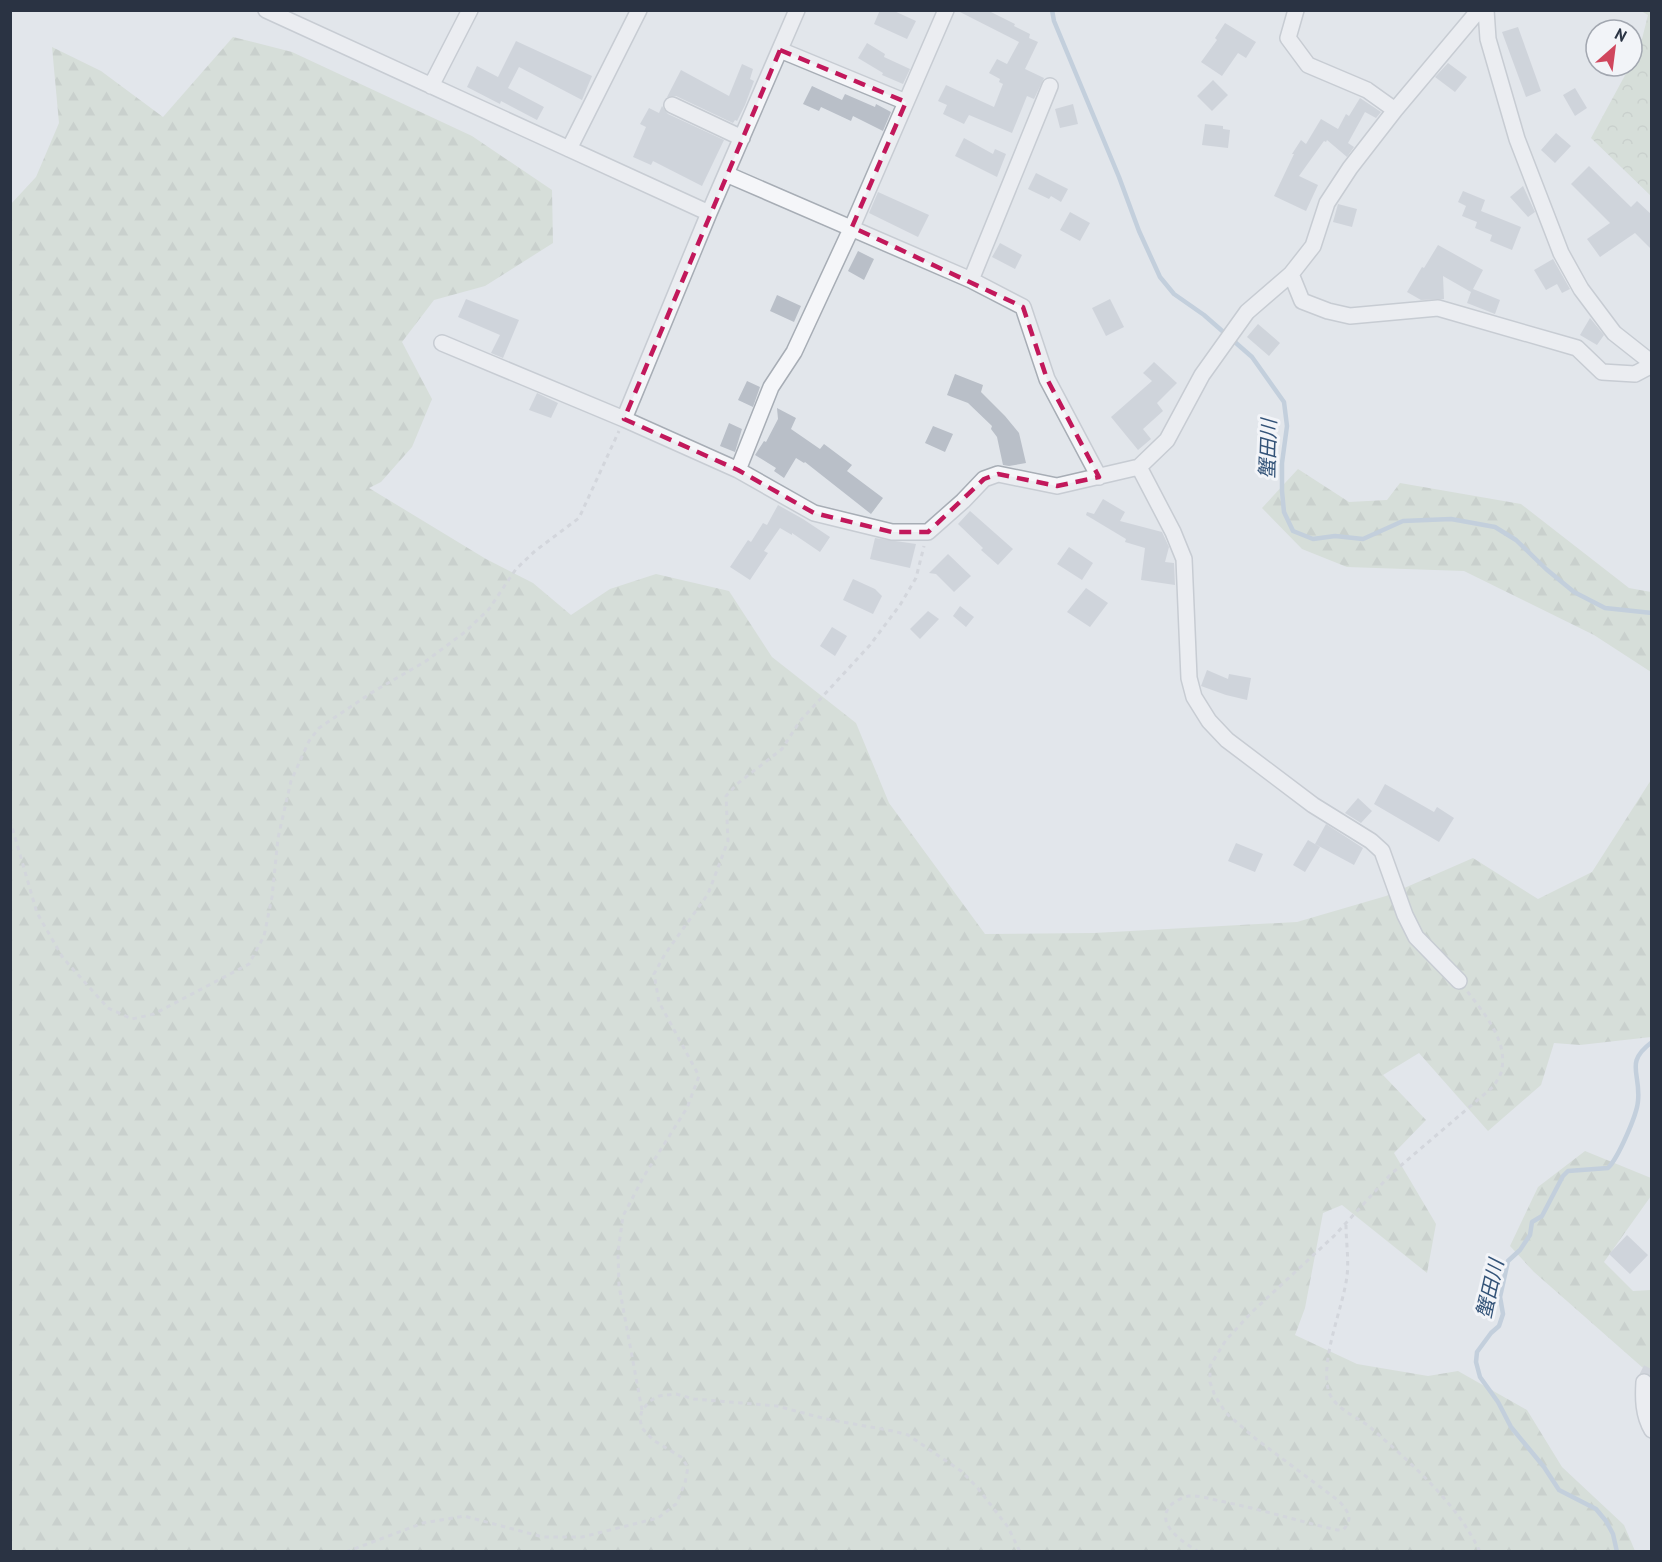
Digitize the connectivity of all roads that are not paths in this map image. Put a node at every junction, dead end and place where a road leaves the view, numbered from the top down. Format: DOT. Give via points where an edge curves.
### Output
graph roads {
  1 [pos="266,10"];
  2 [pos="470,10"];
  3 [pos="639,10"];
  4 [pos="797,10"];
  5 [pos="946,10"];
  6 [pos="1296,10"];
  7 [pos="1479,10"];
  8 [pos="1486,10"];
  9 [pos="780,50"];
  10 [pos="431,86"];
  11 [pos="1050,86"];
  12 [pos="906,102"];
  13 [pos="672,105"];
  14 [pos="1395,110"];
  15 [pos="742,138"];
  16 [pos="569,149"];
  17 [pos="726,174"];
  18 [pos="710,213"];
  19 [pos="852,227"];
  20 [pos="1291,274"];
  21 [pos="971,280"];
  22 [pos="442,343"];
  23 [pos="1652,364"];
  24 [pos="624,419"];
  25 [pos="1139,467"];
  26 [pos="738,470"];
  27 [pos="1099,477"];
  28 [pos="1459,981"];
  29 [pos="1644,1382"];
  30 [pos="1652,1430"];
  1 -- 10 [label="street"];
  2 -- 10 [label="street"];
  3 -- 16 [label="street"];
  4 -- 9 [label="street"];
  5 -- 12 [label="street"];
  6 -- 14 [label="street" via="1288,38 1308,65 1367,90"];
  7 -- 14 [label="street"];
  8 -- 23 [label="street" via="1488,39 1517,139 1561,253 1581,289 1614,333"];
  9 -- 12 [label="street"];
  9 -- 15 [label="street"];
  10 -- 16 [label="street"];
  11 -- 21 [label="street"];
  12 -- 19 [label="street"];
  13 -- 15 [label="street"];
  14 -- 20 [label="street" via="1327,203 1313,246"];
  15 -- 17 [label="street"];
  16 -- 18 [label="street"];
  17 -- 18 [label="street"];
  17 -- 19 [label="street"];
  18 -- 24 [label="street"];
  19 -- 21 [label="street"];
  19 -- 26 [label="street" via="794,352 771,387"];
  20 -- 23 [label="street" via="1302,301 1328,311 1350,316 1438,308 1577,348 1602,372 1635,374"];
  20 -- 25 [label="street" via="1247,312 1202,375 1167,440"];
  21 -- 27 [label="street" via="1023,307 1047,379"];
  22 -- 24 [label="street"];
  24 -- 26 [label="street"];
  25 -- 27 [label="street"];
  25 -- 28 [label="street" via="1184,559 1189,678 1194,697 1227,740 1304,799 1382,851 1416,937"];
  26 -- 27 [label="street" via="814,513 892,532 928,532 984,478 998,474 1057,486"];
  29 -- 30 [label="street" via="1643,1401"];
}
